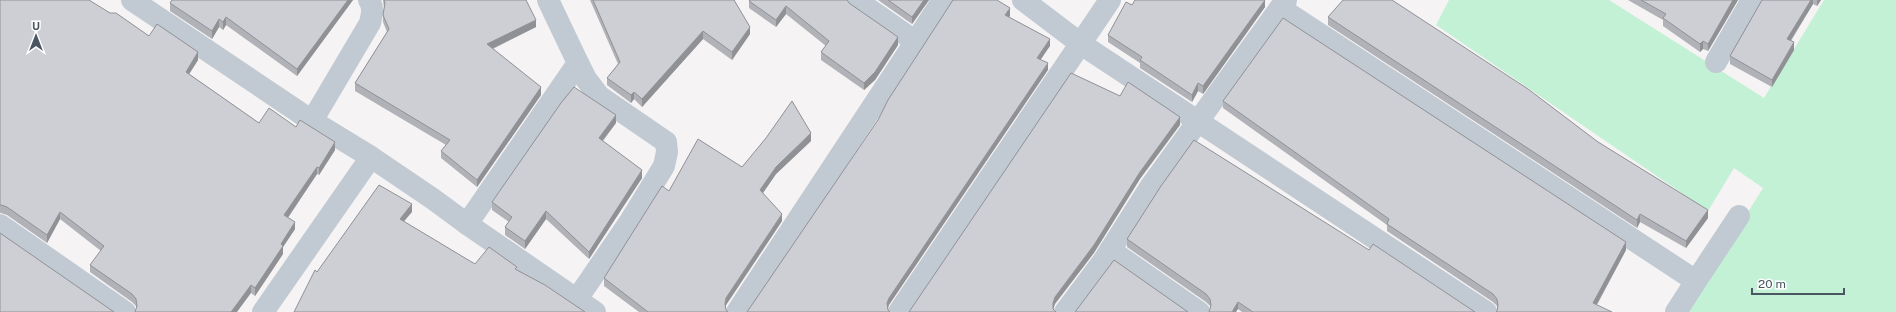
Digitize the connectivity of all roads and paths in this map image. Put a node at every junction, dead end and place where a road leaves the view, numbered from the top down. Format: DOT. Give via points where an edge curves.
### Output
graph roads {
  1 [pos="132,0"];
  2 [pos="370,0"];
  3 [pos="548,0"];
  4 [pos="856,0"];
  5 [pos="943,0"];
  6 [pos="1023,0"];
  7 [pos="1110,0"];
  8 [pos="1752,0"];
  9 [pos="1283,4"];
  10 [pos="916,42"];
  11 [pos="1081,44"];
  12 [pos="1716,62"];
  13 [pos="578,63"];
  14 [pos="312,121"];
  15 [pos="1198,121"];
  16 [pos="371,157"];
  17 [pos="1739,216"];
  18 [pos="467,224"];
  19 [pos="0,225"];
  20 [pos="1110,250"];
  21 [pos="1696,281"];
  22 [pos="577,298"];
  23 [pos="124,312"];
  24 [pos="263,312"];
  25 [pos="595,312"];
  26 [pos="737,312"];
  27 [pos="899,312"];
  28 [pos="1065,312"];
  29 [pos="1199,312"];
  30 [pos="1486,312"];
  31 [pos="1676,312"];
  1 -- 14 [label="street"];
  2 -- 14 [label="street" via="373,13 370,23"];
  3 -- 13 [label="street"];
  4 -- 10 [label="street"];
  5 -- 10 [label="street"];
  6 -- 11 [label="street"];
  7 -- 11 [label="street"];
  8 -- 12 [label="street"];
  9 -- 15 [label="street"];
  9 -- 21 [label="street"];
  10 -- 26 [label="street"];
  11 -- 15 [label="street"];
  11 -- 27 [label="street"];
  13 -- 18 [label="street"];
  13 -- 22 [label="street" via="599,96 666,142 668,152 664,166 652,186"];
  14 -- 16 [label="street"];
  15 -- 20 [label="street" via="1151,186"];
  15 -- 30 [label="street"];
  16 -- 18 [label="street"];
  16 -- 24 [label="street"];
  17 -- 21 [label="street"];
  18 -- 22 [label="street"];
  19 -- 23 [label="street"];
  20 -- 28 [label="street"];
  20 -- 29 [label="street"];
  21 -- 31 [label="street"];
  22 -- 25 [label="street"];
}
